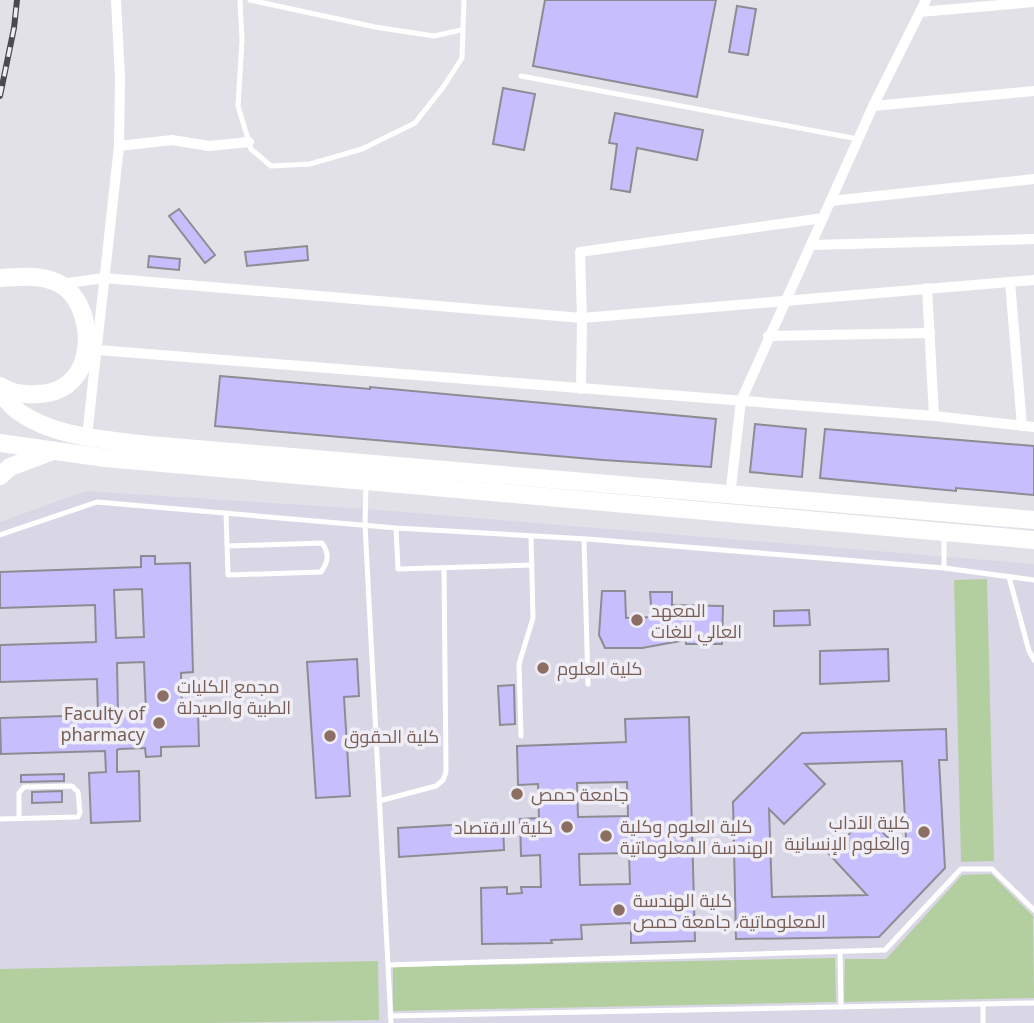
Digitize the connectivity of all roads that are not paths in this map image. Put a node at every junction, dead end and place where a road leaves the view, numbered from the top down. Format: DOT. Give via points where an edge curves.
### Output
graph roads {
  1 [pos="116,0"];
  2 [pos="240,0"];
  3 [pos="250,0"];
  4 [pos="464,0"];
  5 [pos="926,0"];
  6 [pos="1034,2"];
  7 [pos="920,12"];
  8 [pos="461,30"];
  9 [pos="521,76"];
  10 [pos="1034,91"];
  11 [pos="873,106"];
  12 [pos="858,139"];
  13 [pos="249,142"];
  14 [pos="119,146"];
  15 [pos="1034,179"];
  16 [pos="831,201"];
  17 [pos="823,218"];
  18 [pos="1034,239"];
  19 [pos="811,245"];
  20 [pos="0,278"];
  21 [pos="104,278"];
  22 [pos="1034,280"];
  23 [pos="1010,282"];
  24 [pos="59,284"];
  25 [pos="927,288"];
  26 [pos="784,303"];
  27 [pos="582,318"];
  28 [pos="930,333"];
  29 [pos="768,336"];
  30 [pos="90,348"];
  31 [pos="0,386"];
  32 [pos="581,389"];
  33 [pos="0,392"];
  34 [pos="741,401"];
  35 [pos="934,416"];
  36 [pos="1022,426"];
  37 [pos="1034,426"];
  38 [pos="87,436"];
  39 [pos="0,443"];
  40 [pos="54,451"];
  41 [pos="0,475"];
  42 [pos="366,481"];
  43 [pos="730,496"];
  44 [pos="226,513"];
  45 [pos="1034,520"];
  46 [pos="365,525"];
  47 [pos="396,528"];
  48 [pos="944,531"];
  49 [pos="0,535"];
  50 [pos="531,536"];
  51 [pos="583,539"];
  52 [pos="1034,540"];
  53 [pos="227,546"];
  54 [pos="532,565"];
  55 [pos="444,568"];
  56 [pos="944,568"];
  57 [pos="1009,577"];
  58 [pos="1034,580"];
  59 [pos="1034,660"];
  60 [pos="588,684"];
  61 [pos="522,736"];
  62 [pos="379,801"];
  63 [pos="19,818"];
  64 [pos="0,819"];
  65 [pos="1034,909"];
  66 [pos="839,952"];
  67 [pos="388,965"];
  68 [pos="1034,1003"];
  69 [pos="983,1004"];
  70 [pos="841,1007"];
  71 [pos="390,1016"];
  72 [pos="391,1023"];
  73 [pos="983,1023"];
  1 -- 14 [label="street"];
  2 -- 13 [label="lane" via="238,106"];
  3 -- 8 [label="lane" via="434,36"];
  4 -- 8 [label="lane"];
  5 -- 7 [label="street"];
  6 -- 7 [label="street"];
  7 -- 11 [label="street"];
  8 -- 13 [label="lane" via="462,58 415,122 362,149 310,164 271,166"];
  9 -- 12 [label="lane"];
  10 -- 11 [label="street"];
  11 -- 12 [label="street"];
  12 -- 16 [label="street"];
  13 -- 14 [label="street" via="209,146 172,140"];
  14 -- 21 [label="street"];
  15 -- 16 [label="street"];
  16 -- 17 [label="street"];
  17 -- 19 [label="street"];
  17 -- 27 [label="street" via="580,252"];
  18 -- 19 [label="street"];
  19 -- 26 [label="street"];
  20 -- 24 [label="highway" via="39,277"];
  21 -- 24 [label="street"];
  21 -- 27 [label="street"];
  21 -- 30 [label="street"];
  22 -- 23 [label="street"];
  23 -- 25 [label="street"];
  23 -- 36 [label="street"];
  24 -- 30 [label="highway" via="74,294"];
  25 -- 26 [label="street"];
  25 -- 28 [label="street"];
  26 -- 27 [label="street"];
  26 -- 29 [label="street"];
  27 -- 32 [label="street"];
  28 -- 29 [label="street"];
  28 -- 35 [label="street"];
  29 -- 34 [label="street"];
  30 -- 31 [label="highway" via="75,377 50,394 27,395"];
  30 -- 32 [label="street"];
  30 -- 38 [label="street"];
  32 -- 34 [label="street"];
  33 -- 38 [label="highway" via="34,421"];
  34 -- 35 [label="street"];
  34 -- 43 [label="street"];
  35 -- 36 [label="street"];
  36 -- 37 [label="street"];
  38 -- 43 [label="highway"];
  39 -- 40 [label="highway"];
  40 -- 41 [label="highway"];
  40 -- 42 [label="highway"];
  42 -- 46 [label="lane"];
  42 -- 48 [label="highway"];
  43 -- 45 [label="highway"];
  44 -- 46 [label="lane"];
  44 -- 49 [label="lane" via="91,503"];
  44 -- 53 [label="lane"];
  46 -- 47 [label="lane"];
  46 -- 62 [label="lane"];
  47 -- 50 [label="lane"];
  47 -- 55 [label="lane" via="398,569"];
  48 -- 52 [label="highway"];
  48 -- 56 [label="lane"];
  50 -- 51 [label="lane"];
  50 -- 54 [label="lane"];
  51 -- 56 [label="lane"];
  51 -- 60 [label="lane"];
  53 -- 53 [label="lane" via="228,575 321,572 327,564 322,542"];
  54 -- 55 [label="lane"];
  54 -- 61 [label="lane" via="533,618 519,664"];
  55 -- 62 [label="lane" via="446,772 436,786"];
  56 -- 57 [label="lane"];
  57 -- 58 [label="lane"];
  57 -- 59 [label="lane"];
  62 -- 67 [label="lane"];
  63 -- 63 [label="lane" via="78,817 78,792 72,786 24,787 19,793"];
  63 -- 64 [label="lane"];
  65 -- 66 [label="lane" via="992,869 961,869 885,950"];
  66 -- 67 [label="lane"];
  66 -- 70 [label="lane"];
  67 -- 71 [label="lane"];
  68 -- 69 [label="lane"];
  69 -- 70 [label="lane"];
  69 -- 73 [label="lane"];
  70 -- 71 [label="lane"];
  71 -- 72 [label="lane"];
}
